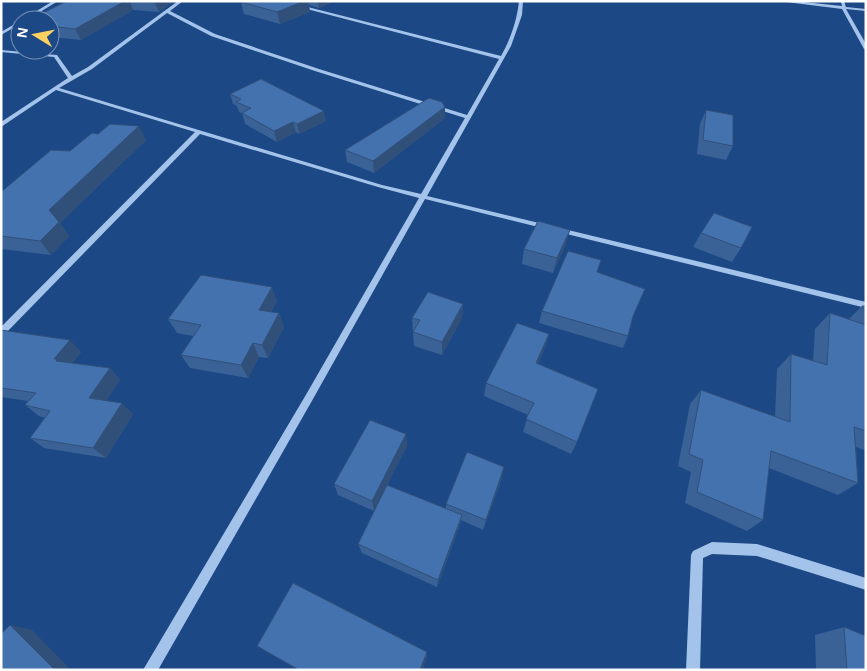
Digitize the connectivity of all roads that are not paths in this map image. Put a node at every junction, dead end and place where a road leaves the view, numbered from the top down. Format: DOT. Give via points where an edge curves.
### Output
graph roads {
  1 [pos="56,1"];
  2 [pos="181,1"];
  3 [pos="278,1"];
  4 [pos="780,1"];
  5 [pos="520,2"];
  6 [pos="42,3"];
  7 [pos="843,4"];
  8 [pos="48,5"];
  9 [pos="40,10"];
  10 [pos="866,10"];
  11 [pos="168,12"];
  12 [pos="866,49"];
  13 [pos="1,51"];
  14 [pos="501,58"];
  15 [pos="71,78"];
  16 [pos="57,89"];
  17 [pos="468,117"];
  18 [pos="1,126"];
  19 [pos="200,131"];
  20 [pos="422,197"];
  21 [pos="866,305"];
  22 [pos="1,333"];
  23 [pos="866,584"];
  24 [pos="150,670"];
  25 [pos="693,670"];
  1 -- 8 [label="street"];
  2 -- 11 [label="street"];
  3 -- 14 [label="street"];
  4 -- 7 [label="street"];
  5 -- 14 [label="street" via="520,15"];
  6 -- 8 [label="street"];
  7 -- 10 [label="street"];
  7 -- 12 [label="street"];
  8 -- 9 [label="street"];
  11 -- 15 [label="street"];
  11 -- 17 [label="street" via="213,35"];
  13 -- 15 [label="street" via="55,56"];
  14 -- 17 [label="street"];
  15 -- 16 [label="street"];
  16 -- 18 [label="street"];
  16 -- 19 [label="street"];
  17 -- 20 [label="street"];
  19 -- 20 [label="street"];
  19 -- 22 [label="street"];
  20 -- 21 [label="street"];
  20 -- 24 [label="street"];
  23 -- 25 [label="street" via="757,550 712,548 697,555"];
}
